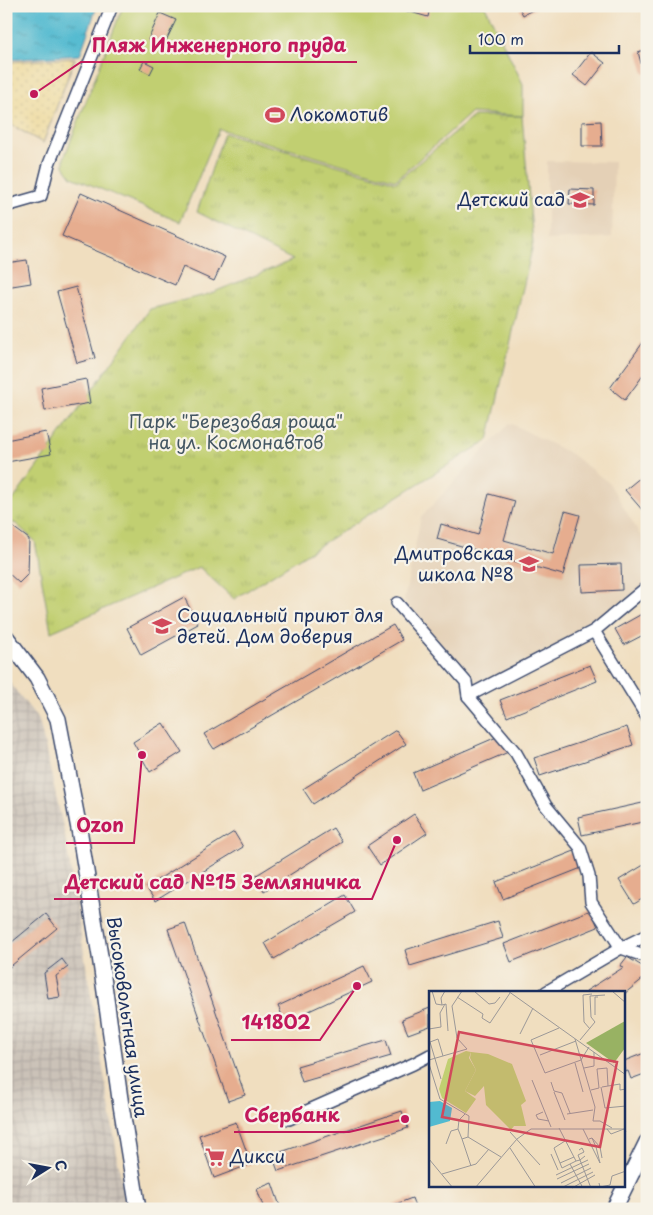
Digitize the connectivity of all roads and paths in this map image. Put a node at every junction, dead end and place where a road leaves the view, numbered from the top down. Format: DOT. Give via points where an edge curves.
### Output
graph roads {
  1 [pos="112,6"];
  2 [pos="6,206"];
  3 [pos="647,587"];
  4 [pos="397,603"];
  5 [pos="594,632"];
  6 [pos="6,637"];
  7 [pos="468,696"];
  8 [pos="647,717"];
  9 [pos="647,935"];
  10 [pos="621,948"];
  11 [pos="647,957"];
  12 [pos="548,991"];
  13 [pos="429,1056"];
  14 [pos="290,1119"];
  15 [pos="647,1142"];
  16 [pos="626,1185"];
  17 [pos="624,1188"];
  18 [pos="138,1209"];
  19 [pos="614,1209"];
  1 -- 2 [label="street" via="49,164 41,196"];
  3 -- 5 [label="street"];
  4 -- 7 [label="street" via="466,682"];
  5 -- 7 [label="street"];
  5 -- 8 [label="street"];
  6 -- 18 [label="main road, Высоковольтная улица" via="37,678 58,719 100,956"];
  7 -- 10 [label="street" via="516,753 546,806 580,847 589,876 591,902"];
  9 -- 10 [label="street"];
  10 -- 11 [label="street"];
  10 -- 12 [label="street"];
  13 -- 14 [label="street"];
  15 -- 16 [label="main road"];
  17 -- 19 [label="main road"];
}
